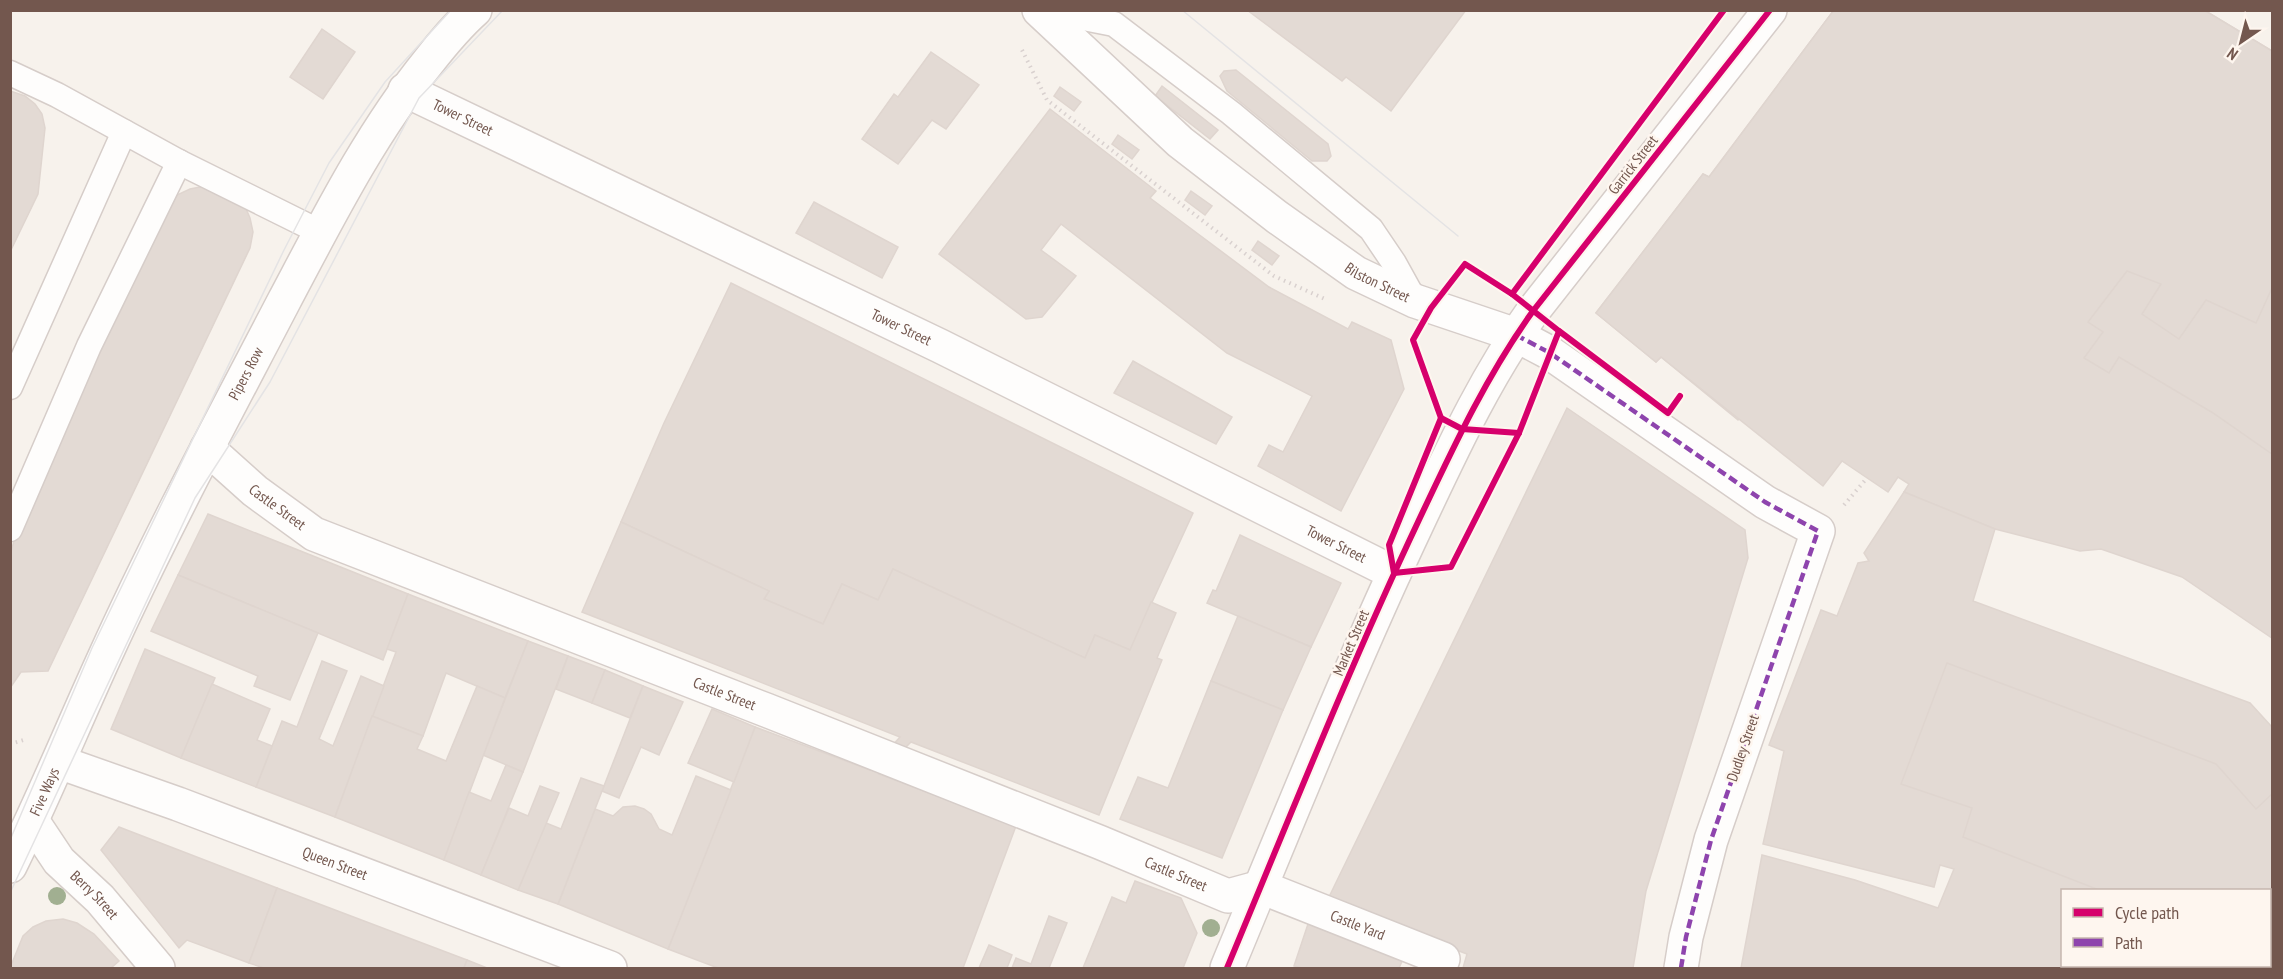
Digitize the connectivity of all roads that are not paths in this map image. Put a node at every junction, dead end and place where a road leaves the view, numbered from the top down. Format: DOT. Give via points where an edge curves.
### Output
graph roads {
  1 [pos="475,10"];
  2 [pos="1041,10"];
  3 [pos="1770,10"];
  4 [pos="10,73"];
  5 [pos="405,90"];
  6 [pos="124,132"];
  7 [pos="180,162"];
  8 [pos="320,232"];
  9 [pos="1415,301"];
  10 [pos="1516,335"];
  11 [pos="10,387"];
  12 [pos="207,448"];
  13 [pos="10,529"];
  14 [pos="1818,531"];
  15 [pos="1394,573"];
  16 [pos="59,762"];
  17 [pos="33,822"];
  18 [pos="10,867"];
  19 [pos="1261,887"];
  20 [pos="158,969"];
  21 [pos="610,969"];
  22 [pos="1227,969"];
  23 [pos="1439,969"];
  24 [pos="1681,969"];
  1 -- 5 [label="street, Pipers Row"];
  2 -- 9 [label="street, Bilston Street" via="1180,142 1356,273"];
  2 -- 9 [label="lane" via="1114,24 1231,113 1371,230"];
  3 -- 10 [label="street, Garrick Street"];
  4 -- 6 [label="lane"];
  5 -- 8 [label="street, Pipers Row"];
  5 -- 15 [label="street, Tower Street" via="940,346"];
  6 -- 7 [label="lane"];
  6 -- 11 [label="lane"];
  7 -- 8 [label="lane"];
  7 -- 13 [label="lane" via="89,346"];
  8 -- 12 [label="street, Pipers Row"];
  9 -- 10 [label="street, Bilston Street"];
  10 -- 14 [label="street, Bilston Street" via="1550,352 1765,502"];
  10 -- 15 [label="street, Market Street" via="1462,429"];
  12 -- 16 [label="street, Pipers Row" via="105,655"];
  12 -- 19 [label="street, Castle Street" via="255,491 314,534 1228,896"];
  14 -- 24 [label="street, Dudley Street" via="1711,840"];
  15 -- 19 [label="street, Market Street"];
  16 -- 17 [label="street, Five Ways"];
  16 -- 21 [label="street, Queen Street"];
  17 -- 18 [label="street, Five Ways"];
  17 -- 20 [label="street, Berry Street" via="59,861 100,899"];
  19 -- 22 [label="street, Market Street"];
  19 -- 23 [label="street, Castle Yard" via="1443,958"];
}
